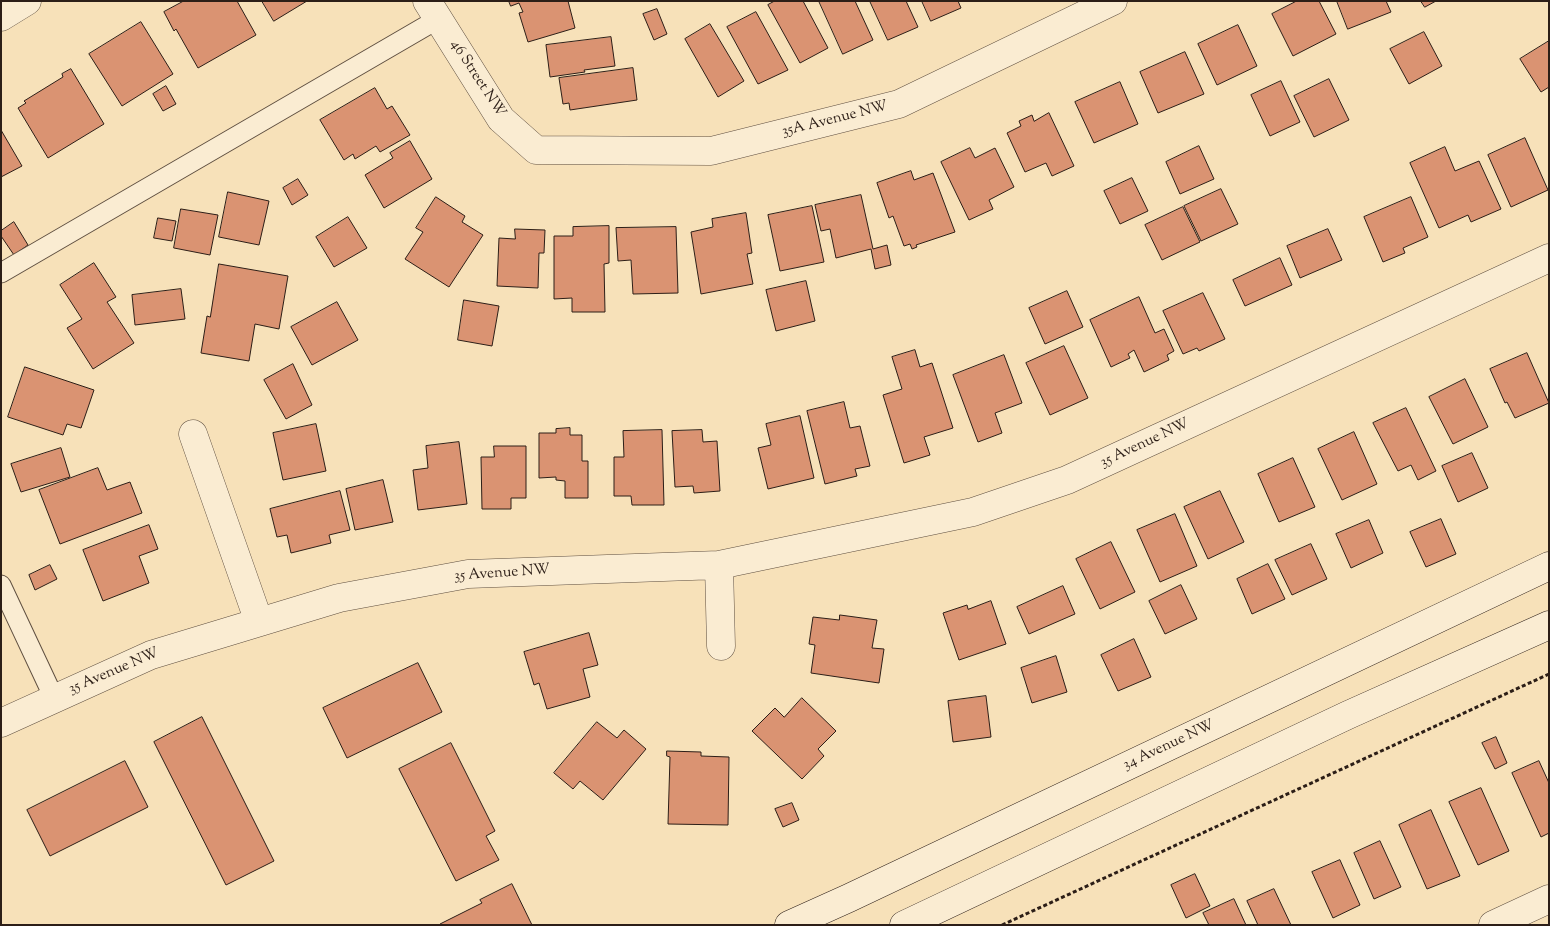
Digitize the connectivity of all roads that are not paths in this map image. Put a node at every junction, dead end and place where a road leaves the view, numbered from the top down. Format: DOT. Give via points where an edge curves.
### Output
graph roads {
  1 [pos="27,1"];
  2 [pos="1113,1"];
  3 [pos="433,10"];
  4 [pos="1,17"];
  5 [pos="536,150"];
  6 [pos="1549,258"];
  7 [pos="1,273"];
  8 [pos="193,434"];
  9 [pos="720,565"];
  10 [pos="1549,566"];
  11 [pos="1,585"];
  12 [pos="259,622"];
  13 [pos="1549,625"];
  14 [pos="721,646"];
  15 [pos="54,698"];
  16 [pos="1,723"];
  17 [pos="1549,899"];
  18 [pos="789,925"];
  19 [pos="904,925"];
  20 [pos="1493,925"];
  1 -- 4 [label="street"];
  2 -- 5 [label="street, 35A Avenue NW" via="899,104 711,151"];
  3 -- 5 [label="street, 46 Street NW" via="501,118"];
  3 -- 7 [label="lane"];
  6 -- 9 [label="street, 35 Avenue NW" via="1067,480 973,512"];
  8 -- 12 [label="street"];
  9 -- 12 [label="street, 35 Avenue NW" via="468,574 339,598"];
  9 -- 14 [label="street"];
  10 -- 18 [label="street, 34 Avenue NW"];
  11 -- 15 [label="lane"];
  12 -- 15 [label="street, 35 Avenue NW" via="151,655"];
  13 -- 19 [label="street" via="1348,715"];
  15 -- 16 [label="street, 35 Avenue NW"];
  17 -- 20 [label="street"];
}
